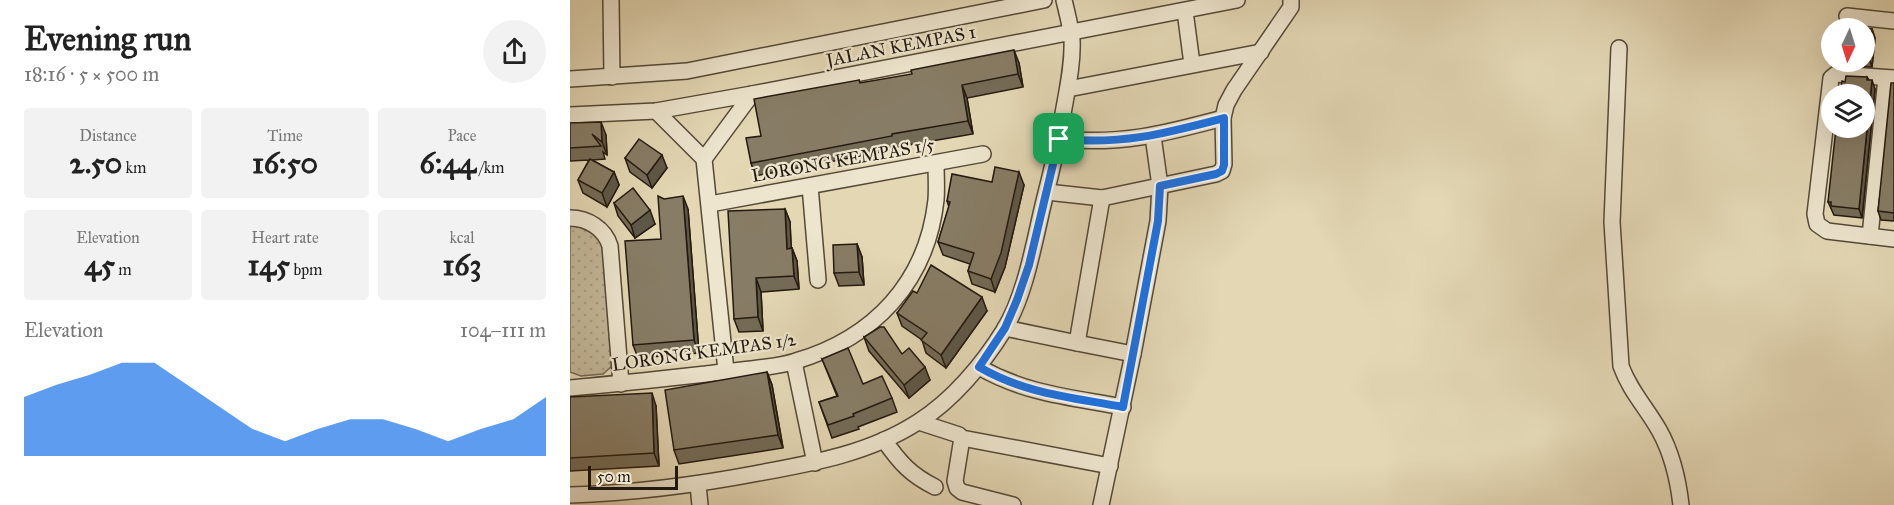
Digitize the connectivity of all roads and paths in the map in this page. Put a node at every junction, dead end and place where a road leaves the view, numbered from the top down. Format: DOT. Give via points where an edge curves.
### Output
graph roads {
  1 [pos="612,0"];
  2 [pos="1044,0"];
  3 [pos="1064,0"];
  4 [pos="1237,0"];
  5 [pos="1291,0"];
  6 [pos="1185,11"];
  7 [pos="1847,16"];
  8 [pos="1894,21"];
  9 [pos="1071,33"];
  10 [pos="1619,48"];
  11 [pos="1261,52"];
  12 [pos="1192,64"];
  13 [pos="612,77"];
  14 [pos="1890,78"];
  15 [pos="570,79"];
  16 [pos="1068,89"];
  17 [pos="752,94"];
  18 [pos="656,111"];
  19 [pos="570,115"];
  20 [pos="1224,118"];
  21 [pos="1153,136"];
  22 [pos="1059,139"];
  23 [pos="983,154"];
  24 [pos="704,159"];
  25 [pos="936,163"];
  26 [pos="810,186"];
  27 [pos="1160,186"];
  28 [pos="1047,192"];
  29 [pos="1102,198"];
  30 [pos="710,204"];
  31 [pos="570,218"];
  32 [pos="1870,236"];
  33 [pos="1894,239"];
  34 [pos="818,280"];
  35 [pos="1005,328"];
  36 [pos="1077,343"];
  37 [pos="1133,354"];
  38 [pos="794,362"];
  39 [pos="979,367"];
  40 [pos="726,371"];
  41 [pos="621,384"];
  42 [pos="570,388"];
  43 [pos="1123,407"];
  44 [pos="919,422"];
  45 [pos="962,438"];
  46 [pos="884,440"];
  47 [pos="815,463"];
  48 [pos="1110,466"];
  49 [pos="698,485"];
  50 [pos="935,487"];
  51 [pos="570,495"];
  52 [pos="645,498"];
  53 [pos="586,500"];
  54 [pos="700,505"];
  55 [pos="1013,505"];
  56 [pos="1101,505"];
  57 [pos="1681,505"];
  1 -- 13 [label="street"];
  2 -- 13 [label="street" via="687,71"];
  3 -- 9 [label="street"];
  4 -- 6 [label="street, JALAN KEMPAS 1"];
  5 -- 11 [label="street" via="1291,7"];
  6 -- 9 [label="street, JALAN KEMPAS 1"];
  6 -- 12 [label="street"];
  7 -- 8 [label="street"];
  9 -- 16 [label="street"];
  9 -- 17 [label="street, JALAN KEMPAS 1"];
  10 -- 57 [label="street" via="1612,222 1620,366 1671,454"];
  11 -- 12 [label="street"];
  11 -- 20 [label="street" via="1234,90"];
  12 -- 16 [label="street"];
  13 -- 15 [label="street"];
  14 -- 32 [label="street"];
  14 -- 32 [label="street" via="1840,74 1833,75 1830,81 1817,224 1827,231"];
  16 -- 22 [label="street"];
  17 -- 18 [label="street, JALAN KEMPAS 1"];
  17 -- 24 [label="street"];
  18 -- 19 [label="street, JALAN KEMPAS 1"];
  18 -- 24 [label="street"];
  20 -- 21 [label="street"];
  20 -- 27 [label="street" via="1222,171"];
  21 -- 22 [label="street" via="1107,142"];
  21 -- 27 [label="street"];
  22 -- 28 [label="street"];
  23 -- 25 [label="street, LORONG KEMPAS 1/5"];
  24 -- 30 [label="street"];
  25 -- 26 [label="street, LORONG KEMPAS 1/5"];
  25 -- 38 [label="street, LORONG KEMPAS 1/2" via="936,199 930,231 916,267 892,305 867,328 834,348"];
  26 -- 30 [label="street, LORONG KEMPAS 1/5"];
  26 -- 34 [label="street"];
  27 -- 29 [label="street"];
  27 -- 37 [label="street" via="1158,221"];
  28 -- 29 [label="street"];
  28 -- 35 [label="street" via="1029,265"];
  29 -- 36 [label="street"];
  30 -- 40 [label="street"];
  31 -- 41 [label="street" via="587,221 607,236"];
  32 -- 33 [label="street"];
  35 -- 36 [label="street"];
  35 -- 39 [label="street"];
  36 -- 37 [label="street"];
  37 -- 43 [label="street"];
  38 -- 40 [label="street, LORONG KEMPAS 1/2"];
  38 -- 47 [label="street"];
  39 -- 43 [label="street" via="1024,388"];
  39 -- 44 [label="street"];
  40 -- 41 [label="street, LORONG KEMPAS 1/2"];
  41 -- 42 [label="street, LORONG KEMPAS 1/2"];
  43 -- 48 [label="street"];
  44 -- 45 [label="street"];
  44 -- 46 [label="street"];
  45 -- 48 [label="street"];
  45 -- 55 [label="street" via="957,488"];
  46 -- 47 [label="street"];
  46 -- 50 [label="street" via="915,477"];
  47 -- 49 [label="street"];
  48 -- 56 [label="street"];
  49 -- 52 [label="street"];
  49 -- 54 [label="street"];
  51 -- 53 [label="street"];
  52 -- 53 [label="street"];
}
